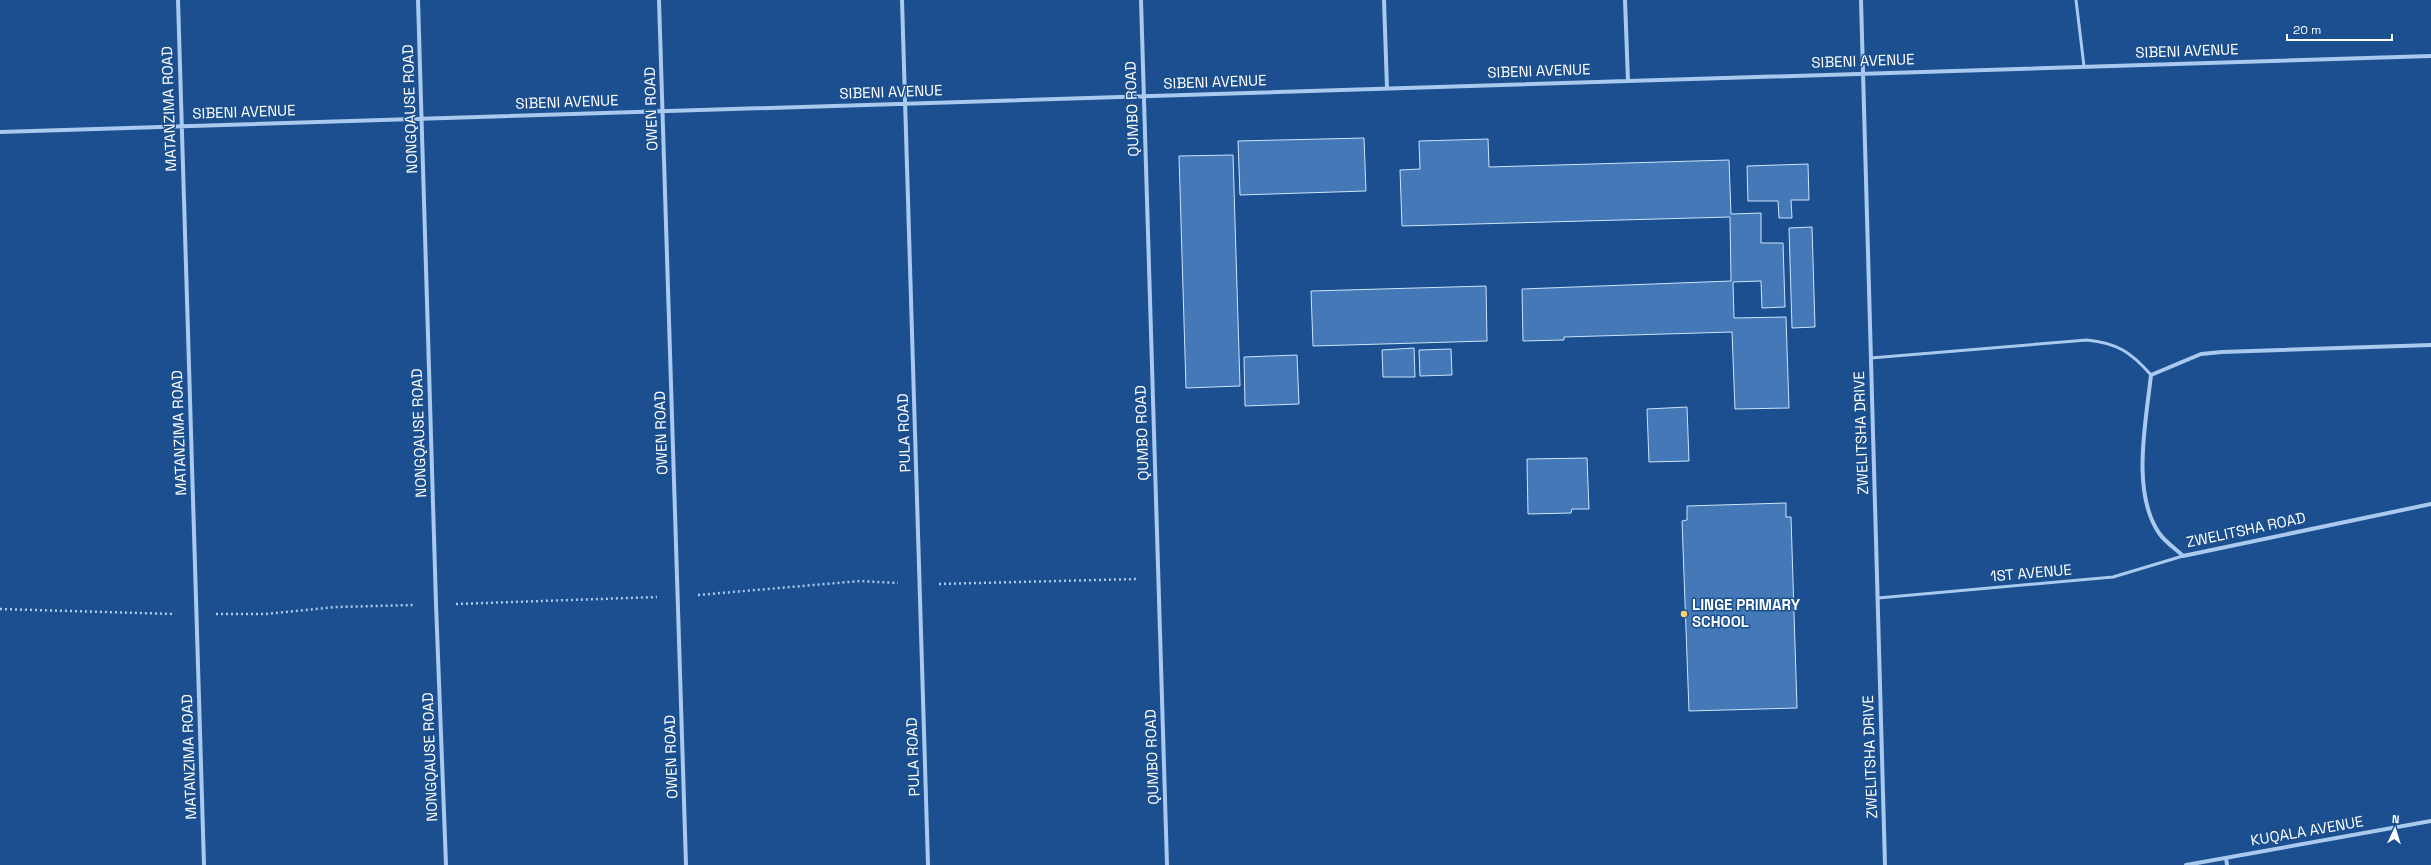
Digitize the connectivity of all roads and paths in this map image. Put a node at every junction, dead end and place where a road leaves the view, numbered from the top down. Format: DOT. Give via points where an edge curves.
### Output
graph roads {
  1 [pos="178,0"];
  2 [pos="418,0"];
  3 [pos="659,0"];
  4 [pos="902,0"];
  5 [pos="1141,0"];
  6 [pos="1384,0"];
  7 [pos="1625,0"];
  8 [pos="1861,0"];
  9 [pos="2076,0"];
  10 [pos="2431,56"];
  11 [pos="2084,66"];
  12 [pos="1863,72"];
  13 [pos="1628,81"];
  14 [pos="1387,88"];
  15 [pos="1144,96"];
  16 [pos="906,103"];
  17 [pos="663,111"];
  18 [pos="422,119"];
  19 [pos="182,126"];
  20 [pos="0,132"];
  21 [pos="2431,345"];
  22 [pos="1871,358"];
  23 [pos="2151,375"];
  24 [pos="2431,504"];
  25 [pos="2183,556"];
  26 [pos="1878,598"];
  27 [pos="0,609"];
  28 [pos="196,614"];
  29 [pos="2431,821"];
  30 [pos="2226,858"];
  31 [pos="204,865"];
  32 [pos="446,865"];
  33 [pos="686,865"];
  34 [pos="928,865"];
  35 [pos="1167,865"];
  36 [pos="1885,865"];
  37 [pos="2186,865"];
  38 [pos="2227,865"];
  1 -- 19 [label="street, MATANZIMA ROAD"];
  2 -- 18 [label="street, NONGQAUSE ROAD"];
  3 -- 17 [label="street, OWEN ROAD"];
  4 -- 16 [label="street, PULA ROAD"];
  5 -- 15 [label="street, QUMBO ROAD"];
  6 -- 14 [label="street"];
  7 -- 13 [label="street"];
  8 -- 12 [label="street, ZWELITSHA DRIVE"];
  9 -- 11 [label="lane"];
  10 -- 11 [label="street, SIBENI AVENUE"];
  11 -- 12 [label="street, SIBENI AVENUE"];
  12 -- 13 [label="street, SIBENI AVENUE"];
  12 -- 22 [label="street, ZWELITSHA DRIVE"];
  13 -- 14 [label="street, SIBENI AVENUE"];
  14 -- 15 [label="street, SIBENI AVENUE"];
  15 -- 16 [label="street, SIBENI AVENUE"];
  15 -- 35 [label="street, QUMBO ROAD"];
  16 -- 17 [label="street, SIBENI AVENUE"];
  16 -- 34 [label="street, PULA ROAD"];
  17 -- 18 [label="street, SIBENI AVENUE"];
  17 -- 33 [label="street, OWEN ROAD"];
  18 -- 19 [label="street, SIBENI AVENUE"];
  18 -- 32 [label="street, NONGQAUSE ROAD"];
  19 -- 20 [label="street, SIBENI AVENUE"];
  19 -- 28 [label="street, MATANZIMA ROAD"];
  21 -- 23 [label="street" via="2201,354"];
  22 -- 23 [label="lane" via="2087,340 2121,348 2138,360"];
  22 -- 26 [label="street, ZWELITSHA DRIVE"];
  23 -- 25 [label="street, ZWELITSHA ROAD" via="2143,452 2146,497 2151,518 2160,534"];
  24 -- 25 [label="street, ZWELITSHA ROAD"];
  25 -- 26 [label="lane, 1ST AVENUE" via="2113,577"];
  26 -- 36 [label="street, ZWELITSHA DRIVE"];
  27 -- 28 [label="path"];
  28 -- 31 [label="street, MATANZIMA ROAD"];
  29 -- 30 [label="street, KUQALA AVENUE"];
  30 -- 37 [label="street, KUQALA AVENUE"];
  30 -- 38 [label="street"];
}
